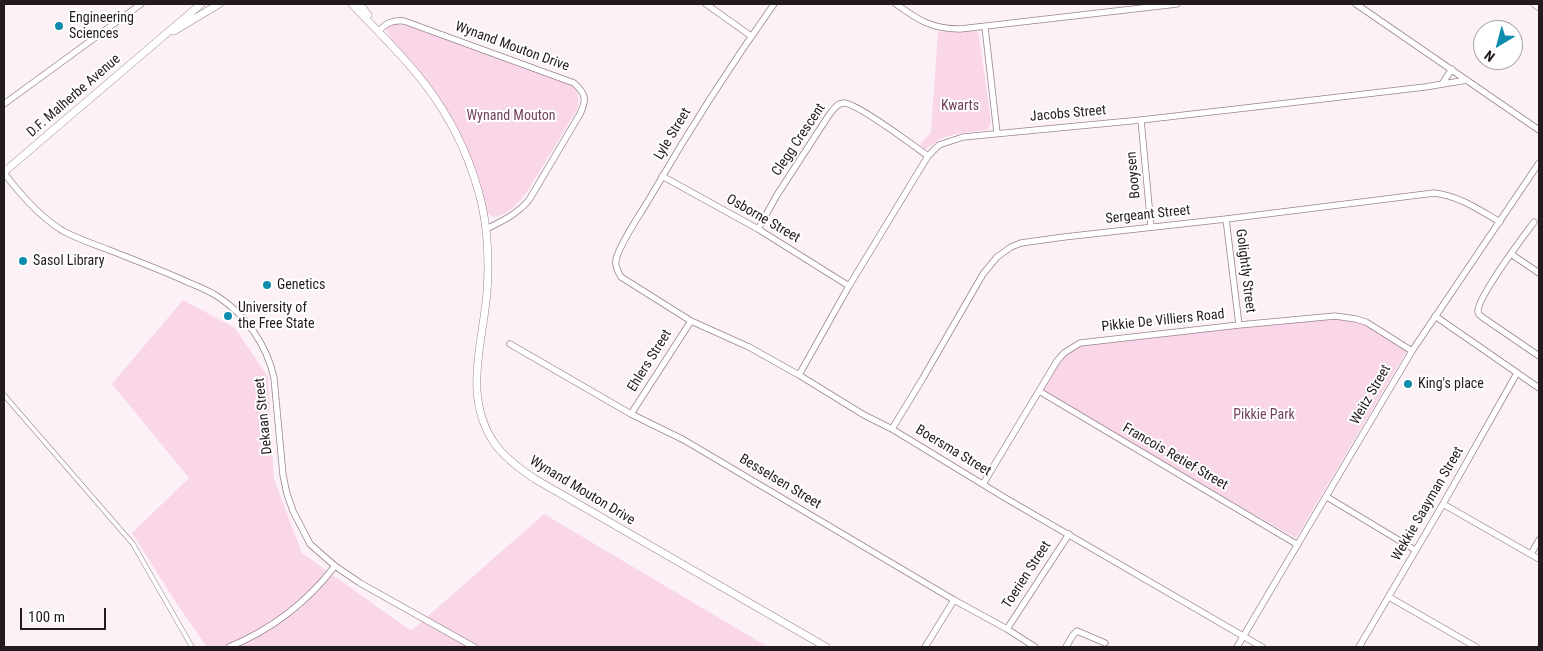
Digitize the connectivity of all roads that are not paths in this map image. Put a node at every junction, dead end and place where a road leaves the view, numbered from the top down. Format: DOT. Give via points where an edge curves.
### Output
graph roads {
  1 [pos="141,4"];
  2 [pos="201,4"];
  3 [pos="219,4"];
  4 [pos="352,4"];
  5 [pos="360,4"];
  6 [pos="706,4"];
  7 [pos="774,4"];
  8 [pos="896,4"];
  9 [pos="1178,4"];
  10 [pos="1356,4"];
  11 [pos="1535,4"];
  12 [pos="1132,6"];
  13 [pos="1539,7"];
  14 [pos="985,27"];
  15 [pos="378,31"];
  16 [pos="751,36"];
  17 [pos="161,39"];
  18 [pos="1452,69"];
  19 [pos="1467,80"];
  20 [pos="1442,84"];
  21 [pos="4,104"];
  22 [pos="1141,120"];
  23 [pos="1539,130"];
  24 [pos="997,133"];
  25 [pos="928,156"];
  26 [pos="1539,163"];
  27 [pos="4,172"];
  28 [pos="662,176"];
  29 [pos="1226,220"];
  30 [pos="1500,222"];
  31 [pos="1534,222"];
  32 [pos="1151,227"];
  33 [pos="486,229"];
  34 [pos="758,229"];
  35 [pos="1511,254"];
  36 [pos="1539,273"];
  37 [pos="628,282"];
  38 [pos="849,286"];
  39 [pos="1436,316"];
  40 [pos="691,321"];
  41 [pos="1239,325"];
  42 [pos="510,344"];
  43 [pos="1412,351"];
  44 [pos="1539,356"];
  45 [pos="1517,373"];
  46 [pos="799,375"];
  47 [pos="1539,388"];
  48 [pos="1039,391"];
  49 [pos="4,394"];
  50 [pos="631,414"];
  51 [pos="892,429"];
  52 [pos="983,484"];
  53 [pos="1327,497"];
  54 [pos="1443,504"];
  55 [pos="1069,534"];
  56 [pos="1539,540"];
  57 [pos="1298,545"];
  58 [pos="1416,550"];
  59 [pos="1531,554"];
  60 [pos="1539,559"];
  61 [pos="335,566"];
  62 [pos="1389,597"];
  63 [pos="954,600"];
  64 [pos="1007,629"];
  65 [pos="1244,636"];
  66 [pos="1104,643"];
  67 [pos="192,647"];
  68 [pos="229,647"];
  69 [pos="474,647"];
  70 [pos="826,647"];
  71 [pos="925,647"];
  72 [pos="1035,647"];
  73 [pos="1066,647"];
  74 [pos="1237,647"];
  75 [pos="1262,647"];
  76 [pos="1358,647"];
  77 [pos="1476,647"];
  1 -- 21 [label="street"];
  2 -- 17 [label="street, D.F. Malherbe Avenue"];
  3 -- 17 [label="street, D.F. Malherbe Avenue"];
  4 -- 15 [label="street, Wynand Mouton Drive"];
  5 -- 15 [label="street, Wynand Mouton Drive"];
  6 -- 16 [label="street"];
  7 -- 16 [label="street, Lyle Street"];
  8 -- 14 [label="street" via="937,27"];
  9 -- 12 [label="street"];
  10 -- 18 [label="street"];
  11 -- 13 [label="street"];
  12 -- 14 [label="street"];
  14 -- 24 [label="street"];
  15 -- 33 [label="street, Wynand Mouton Drive" via="426,87 449,120 476,185"];
  15 -- 33 [label="street, Wynand Mouton Drive" via="392,21 404,21 574,83 584,94 580,114 529,200 507,219"];
  16 -- 28 [label="street, Lyle Street"];
  17 -- 27 [label="street, D.F. Malherbe Avenue"];
  18 -- 19 [label="street"];
  18 -- 20 [label="street"];
  19 -- 20 [label="street, Jacobs Street"];
  19 -- 23 [label="street"];
  20 -- 22 [label="street, Jacobs Street"];
  22 -- 24 [label="street, Jacobs Street"];
  22 -- 32 [label="street, Booysen"];
  24 -- 25 [label="street, Jacobs Street" via="951,140 939,145"];
  25 -- 34 [label="street, Clegg Crescent" via="852,105 843,103 836,106"];
  25 -- 38 [label="street, Jacobs Street"];
  26 -- 30 [label="street, Weitz Street"];
  27 -- 61 [label="street, Dekaan Street" via="39,212 63,231 207,291 239,314 257,337 272,368 283,475 292,511 310,544"];
  28 -- 34 [label="street, Osborne Street"];
  28 -- 37 [label="street, Lyle Street" via="617,256 618,271"];
  29 -- 30 [label="street, Sergeant Street" via="1434,193 1448,194"];
  29 -- 32 [label="street, Sergeant Street"];
  29 -- 41 [label="street, Golightly Street"];
  30 -- 39 [label="street, Weitz Street"];
  31 -- 35 [label="street"];
  32 -- 51 [label="street, Sergeant Street" via="1021,243 1003,251 978,282"];
  33 -- 70 [label="street, Wynand Mouton Drive" via="487,292 476,367 477,385 486,428 506,457 535,479"];
  34 -- 38 [label="street, Osborne Street"];
  35 -- 36 [label="street"];
  35 -- 44 [label="street" via="1484,296 1479,315"];
  37 -- 40 [label="street, Boersma Street"];
  38 -- 46 [label="street, Jacobs Street"];
  39 -- 43 [label="street, Weitz Street"];
  39 -- 45 [label="street"];
  40 -- 46 [label="street, Boersma Street" via="750,347"];
  40 -- 50 [label="street, Ehlers Street"];
  41 -- 43 [label="street, Pikkie De Villiers Road" via="1347,317 1366,322"];
  41 -- 48 [label="street, Pikkie De Villiers Road" via="1080,343 1057,361"];
  42 -- 50 [label="street, Besselsen Street"];
  43 -- 53 [label="street, Weitz Street"];
  45 -- 47 [label="street"];
  45 -- 54 [label="street, Wekkie Saayman Street"];
  46 -- 51 [label="street, Boersma Street"];
  48 -- 52 [label="street, Pikkie De Villiers Road"];
  48 -- 57 [label="street, Francois Retief Street"];
  49 -- 67 [label="street" via="133,544"];
  50 -- 63 [label="street, Besselsen Street" via="684,440"];
  51 -- 52 [label="street, Boersma Street"];
  52 -- 55 [label="street, Boersma Street"];
  53 -- 57 [label="street, Weitz Street"];
  53 -- 58 [label="street"];
  54 -- 58 [label="street, Wekkie Saayman Street"];
  54 -- 59 [label="street"];
  55 -- 64 [label="street, Toerien Street"];
  55 -- 65 [label="street, Boersma Street"];
  56 -- 59 [label="street"];
  57 -- 65 [label="street, Weitz Street"];
  58 -- 62 [label="street, Wekkie Saayman Street"];
  59 -- 60 [label="street"];
  61 -- 68 [label="street" via="317,588 290,612"];
  61 -- 69 [label="street, Dekaan Street"];
  62 -- 76 [label="street, Wekkie Saayman Street"];
  62 -- 77 [label="street"];
  63 -- 64 [label="street, Besselsen Street"];
  63 -- 71 [label="street"];
  64 -- 72 [label="street, Besselsen Street"];
  65 -- 74 [label="street, Weitz Street"];
  65 -- 75 [label="street, Boersma Street"];
  66 -- 73 [label="street" via="1077,631"];
}
